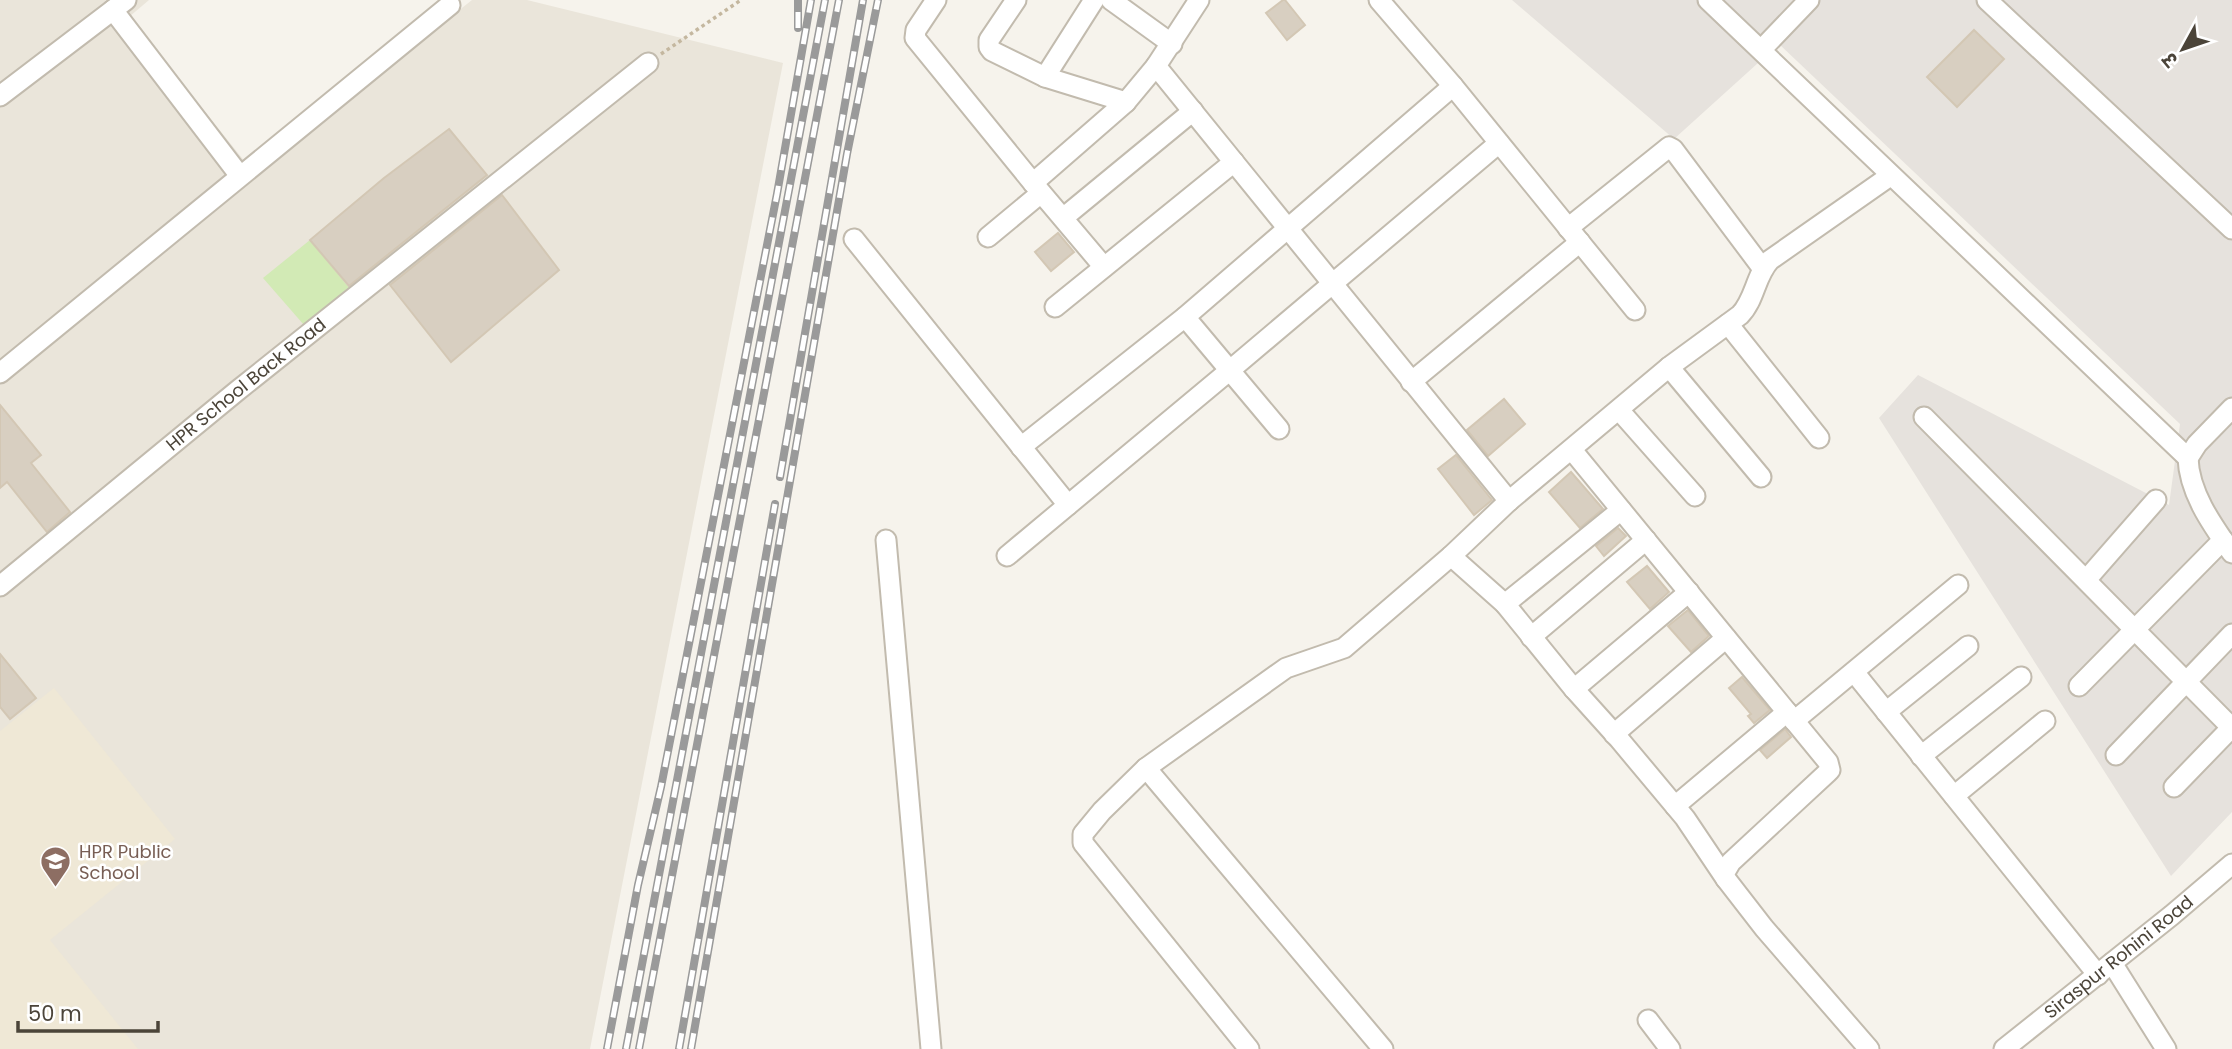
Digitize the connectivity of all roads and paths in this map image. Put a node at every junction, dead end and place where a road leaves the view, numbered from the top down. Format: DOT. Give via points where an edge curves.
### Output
graph roads {
  1 [pos="741,0"];
  2 [pos="936,0"];
  3 [pos="1016,0"];
  4 [pos="1094,0"];
  5 [pos="1111,0"];
  6 [pos="1199,0"];
  7 [pos="1379,0"];
  8 [pos="1708,0"];
  9 [pos="1809,0"];
  10 [pos="1987,0"];
  11 [pos="120,5"];
  12 [pos="450,5"];
  13 [pos="1172,44"];
  14 [pos="1760,50"];
  15 [pos="648,63"];
  16 [pos="1156,66"];
  17 [pos="1045,77"];
  18 [pos="1453,86"];
  19 [pos="0,96"];
  20 [pos="1126,102"];
  21 [pos="1193,111"];
  22 [pos="1499,143"];
  23 [pos="1234,162"];
  24 [pos="240,176"];
  25 [pos="1890,176"];
  26 [pos="1037,188"];
  27 [pos="1063,218"];
  28 [pos="2232,229"];
  29 [pos="1288,230"];
  30 [pos="1574,235"];
  31 [pos="988,237"];
  32 [pos="854,239"];
  33 [pos="1104,267"];
  34 [pos="1763,269"];
  35 [pos="1331,284"];
  36 [pos="1055,307"];
  37 [pos="1634,310"];
  38 [pos="1185,317"];
  39 [pos="1728,324"];
  40 [pos="1669,367"];
  41 [pos="1229,371"];
  42 [pos="0,373"];
  43 [pos="1411,382"];
  44 [pos="2232,408"];
  45 [pos="1619,410"];
  46 [pos="1924,417"];
  47 [pos="1279,429"];
  48 [pos="1819,438"];
  49 [pos="1021,447"];
  50 [pos="1572,450"];
  51 [pos="2188,458"];
  52 [pos="1761,477"];
  53 [pos="1695,496"];
  54 [pos="2156,500"];
  55 [pos="1508,501"];
  56 [pos="1068,505"];
  57 [pos="1620,510"];
  58 [pos="886,540"];
  59 [pos="1646,540"];
  60 [pos="2228,547"];
  61 [pos="1007,556"];
  62 [pos="1451,556"];
  63 [pos="2087,580"];
  64 [pos="1958,585"];
  65 [pos="0,586"];
  66 [pos="1689,592"];
  67 [pos="1505,604"];
  68 [pos="2135,630"];
  69 [pos="2232,634"];
  70 [pos="1531,637"];
  71 [pos="1727,638"];
  72 [pos="1968,646"];
  73 [pos="1854,672"];
  74 [pos="2021,677"];
  75 [pos="2186,681"];
  76 [pos="2079,687"];
  77 [pos="1574,689"];
  78 [pos="1886,712"];
  79 [pos="1791,717"];
  80 [pos="2045,721"];
  81 [pos="2232,727"];
  82 [pos="1614,734"];
  83 [pos="1921,755"];
  84 [pos="2116,755"];
  85 [pos="1146,768"];
  86 [pos="2174,787"];
  87 [pos="1954,796"];
  88 [pos="1675,807"];
  89 [pos="2232,864"];
  90 [pos="1726,879"];
  91 [pos="2105,969"];
  92 [pos="1648,1020"];
  93 [pos="931,1049"];
  94 [pos="1249,1049"];
  95 [pos="1383,1049"];
  96 [pos="1670,1049"];
  97 [pos="1869,1049"];
  98 [pos="2004,1049"];
  99 [pos="2166,1049"];
  1 -- 15 [label="path"];
  2 -- 26 [label="street" via="915,38"];
  3 -- 17 [label="street" via="989,47"];
  4 -- 17 [label="street"];
  5 -- 13 [label="street"];
  6 -- 13 [label="street"];
  7 -- 18 [label="street"];
  8 -- 14 [label="street"];
  9 -- 14 [label="street"];
  10 -- 28 [label="street"];
  11 -- 19 [label="street"];
  11 -- 24 [label="street"];
  12 -- 24 [label="street"];
  13 -- 16 [label="street"];
  14 -- 25 [label="street"];
  15 -- 65 [label="street, HPR School Back Road"];
  16 -- 20 [label="street"];
  16 -- 21 [label="street"];
  17 -- 20 [label="street"];
  18 -- 22 [label="street"];
  18 -- 29 [label="street"];
  20 -- 26 [label="street"];
  21 -- 23 [label="street"];
  21 -- 27 [label="street"];
  22 -- 30 [label="street"];
  22 -- 35 [label="street"];
  23 -- 29 [label="street"];
  23 -- 33 [label="street"];
  24 -- 42 [label="street"];
  25 -- 34 [label="street"];
  25 -- 51 [label="street"];
  26 -- 27 [label="street"];
  26 -- 31 [label="street"];
  27 -- 33 [label="street"];
  29 -- 35 [label="street"];
  29 -- 38 [label="street"];
  30 -- 34 [label="street" via="1669,146"];
  30 -- 37 [label="street"];
  30 -- 43 [label="street"];
  32 -- 49 [label="street"];
  33 -- 36 [label="street"];
  34 -- 39 [label="street" via="1744,311"];
  35 -- 41 [label="street"];
  35 -- 43 [label="street"];
  38 -- 41 [label="street"];
  38 -- 49 [label="street"];
  39 -- 40 [label="street"];
  39 -- 48 [label="street"];
  40 -- 45 [label="street"];
  40 -- 52 [label="street"];
  41 -- 47 [label="street"];
  41 -- 56 [label="street"];
  43 -- 55 [label="street"];
  44 -- 51 [label="street"];
  45 -- 50 [label="street"];
  45 -- 53 [label="street"];
  46 -- 63 [label="street"];
  49 -- 56 [label="street"];
  50 -- 55 [label="street"];
  50 -- 57 [label="street"];
  51 -- 60 [label="street" via="2199,501"];
  54 -- 63 [label="street"];
  55 -- 62 [label="street"];
  56 -- 61 [label="street"];
  57 -- 59 [label="street"];
  57 -- 67 [label="street"];
  58 -- 93 [label="street"];
  59 -- 66 [label="street"];
  59 -- 70 [label="street"];
  60 -- 68 [label="street"];
  62 -- 67 [label="street"];
  62 -- 85 [label="street" via="1344,648 1286,668"];
  63 -- 68 [label="street"];
  64 -- 73 [label="street"];
  66 -- 71 [label="street"];
  66 -- 77 [label="street"];
  67 -- 70 [label="street"];
  68 -- 75 [label="street"];
  68 -- 76 [label="street"];
  69 -- 75 [label="street"];
  70 -- 77 [label="street"];
  71 -- 79 [label="street"];
  71 -- 82 [label="street"];
  72 -- 78 [label="street"];
  73 -- 78 [label="street"];
  73 -- 79 [label="street"];
  74 -- 83 [label="street"];
  75 -- 81 [label="street"];
  75 -- 84 [label="street"];
  77 -- 82 [label="street"];
  78 -- 83 [label="street"];
  79 -- 88 [label="street"];
  79 -- 90 [label="street" via="1828,762 1829,770 1731,862"];
  80 -- 87 [label="street"];
  81 -- 86 [label="street"];
  82 -- 88 [label="street"];
  83 -- 87 [label="street"];
  85 -- 94 [label="street" via="1091,823 1083,843"];
  85 -- 95 [label="street"];
  87 -- 91 [label="street"];
  88 -- 90 [label="street"];
  89 -- 91 [label="street, Siraspur Rohini Road"];
  90 -- 97 [label="street"];
  91 -- 98 [label="street, Siraspur Rohini Road"];
  91 -- 99 [label="street"];
  92 -- 96 [label="street"];
}
